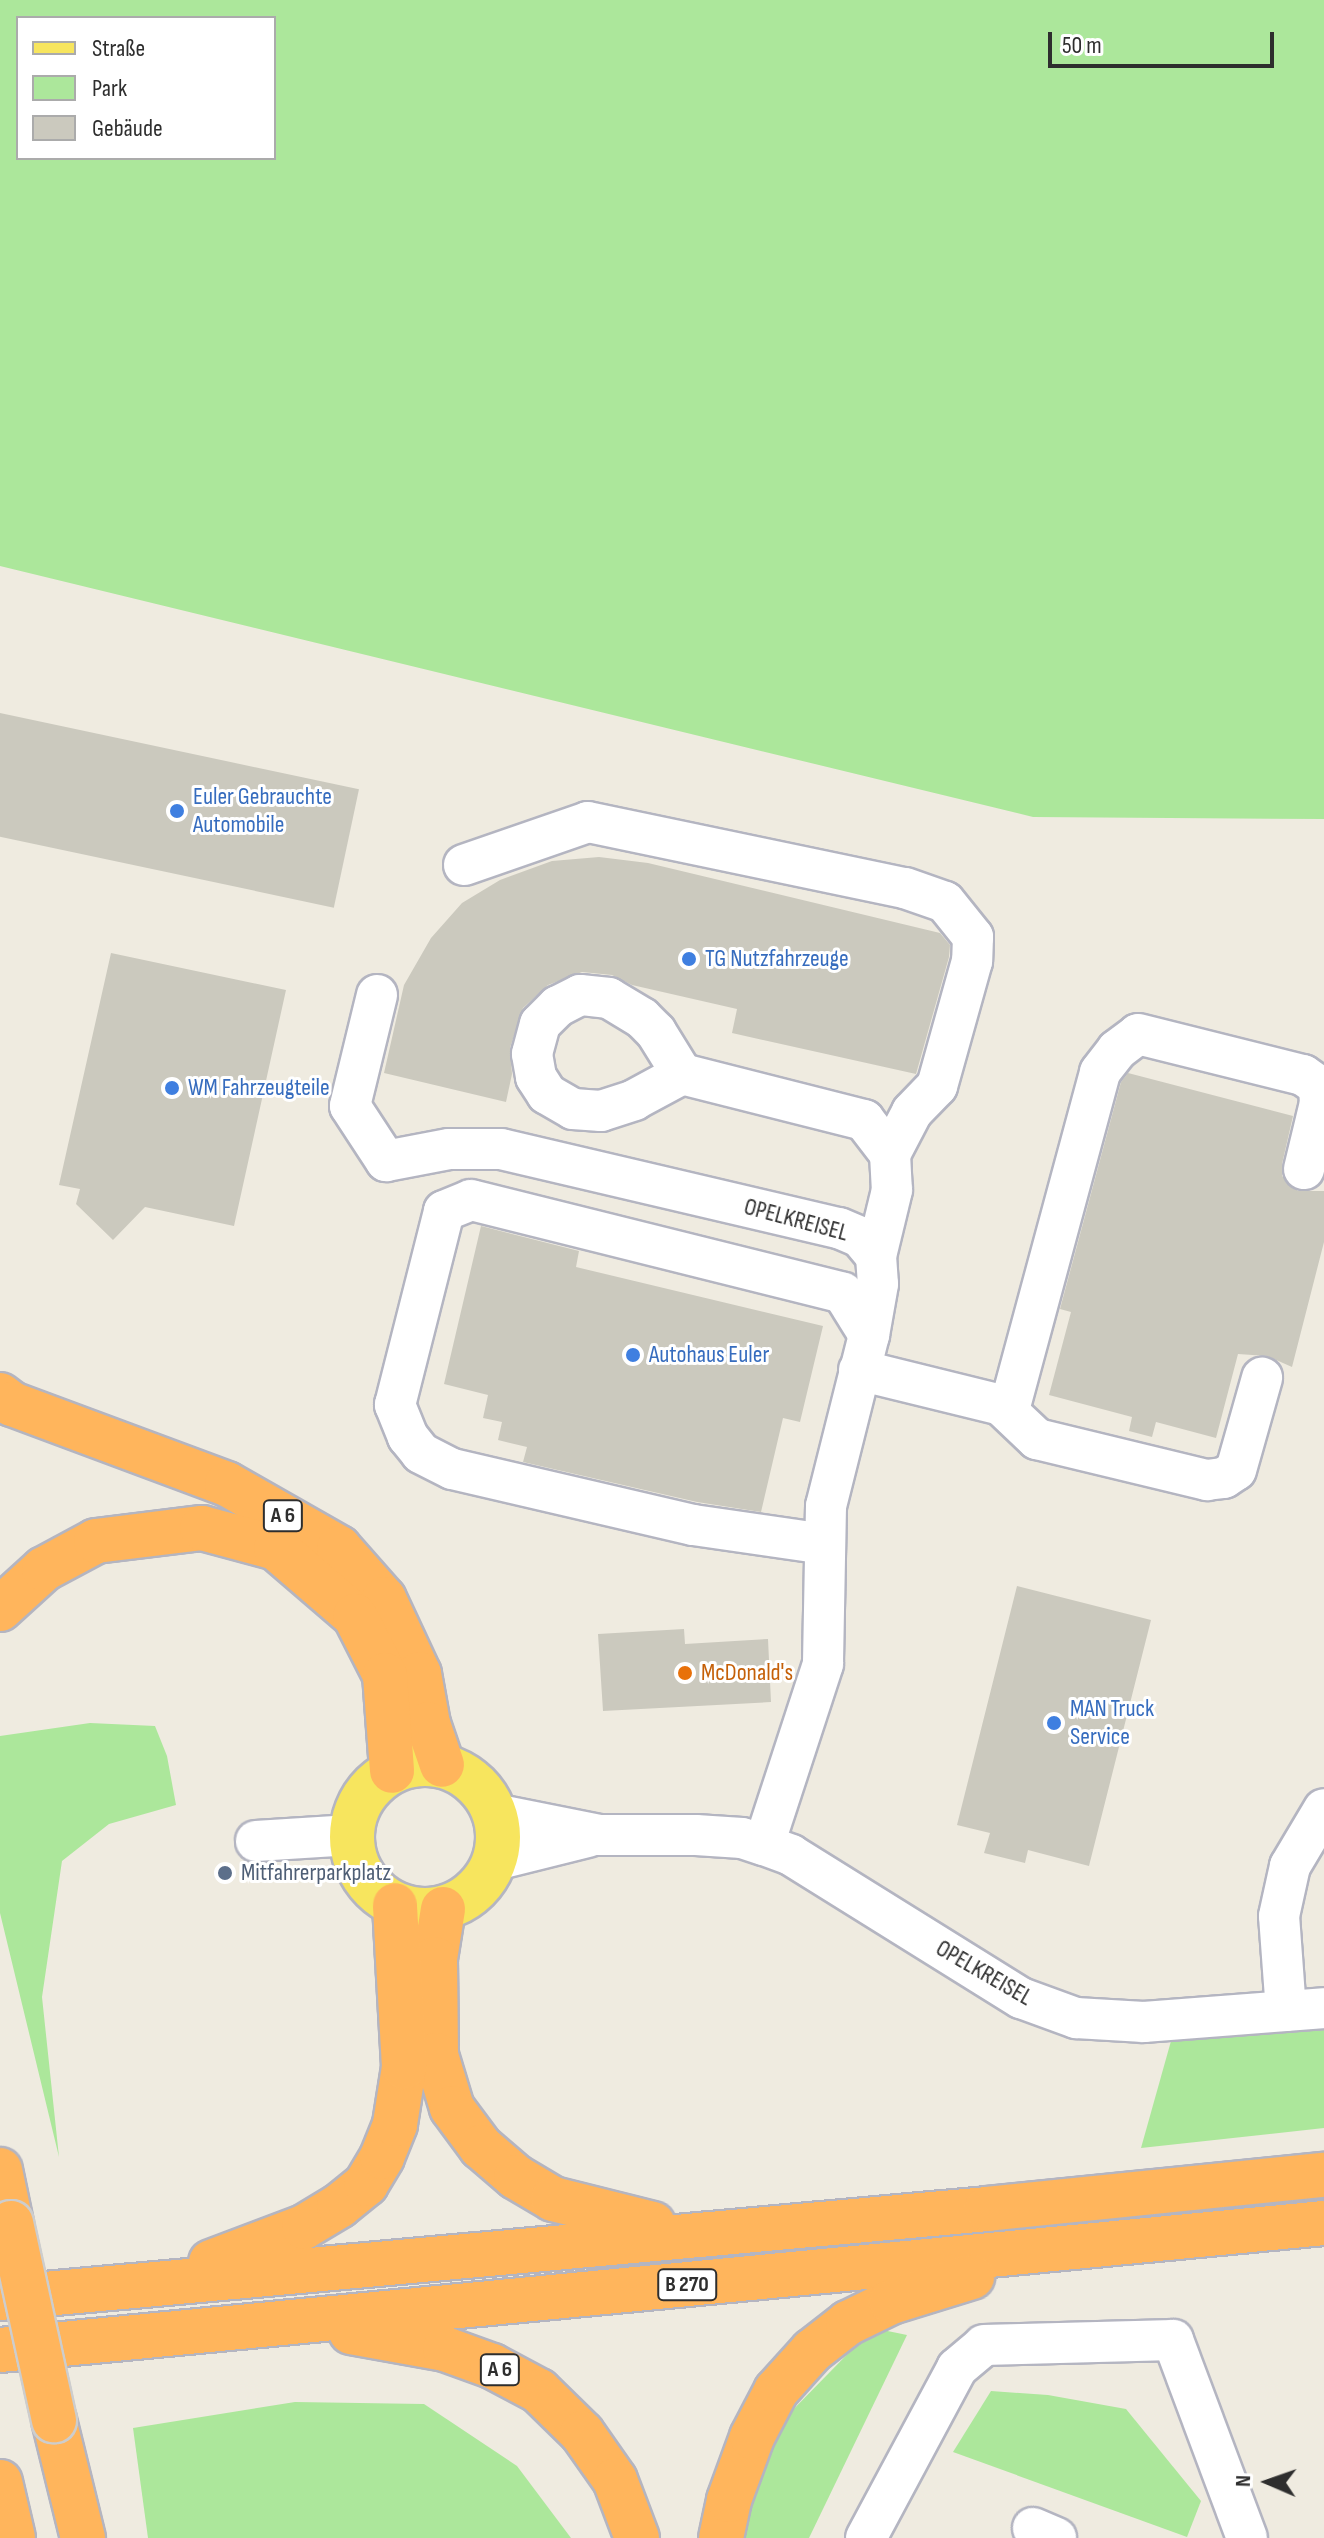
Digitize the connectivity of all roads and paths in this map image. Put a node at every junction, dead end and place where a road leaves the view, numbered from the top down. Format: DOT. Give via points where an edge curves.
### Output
graph roads {
  1 [pos="464,865"];
  2 [pos="377,995"];
  3 [pos="682,1074"];
  4 [pos="890,1154"];
  5 [pos="1304,1169"];
  6 [pos="876,1256"];
  7 [pos="864,1353"];
  8 [pos="1262,1378"];
  9 [pos="0,1395"];
  10 [pos="1009,1410"];
  11 [pos="825,1544"];
  12 [pos="0,1609"];
  13 [pos="442,1765"];
  14 [pos="392,1771"];
  15 [pos="495,1814"];
  16 [pos="1320,1824"];
  17 [pos="351,1835"];
  18 [pos="599,1835"];
  19 [pos="256,1841"];
  20 [pos="764,1845"];
  21 [pos="495,1860"];
  22 [pos="395,1905"];
  23 [pos="443,1909"];
  24 [pos="1305,2010"];
  25 [pos="0,2170"];
  26 [pos="1324,2175"];
  27 [pos="1324,2223"];
  28 [pos="715,2232"];
  29 [pos="1092,2247"];
  30 [pos="133,2284"];
  31 [pos="0,2298"];
  32 [pos="281,2323"];
  33 [pos="0,2350"];
  34 [pos="0,2482"];
  35 [pos="13,2538"];
  36 [pos="83,2538"];
  37 [pos="637,2538"];
  38 [pos="721,2538"];
  39 [pos="866,2538"];
  40 [pos="1247,2538"];
  1 -- 4 [label="street" via="588,822 905,888 945,902 973,937 972,961 937,1086 912,1112"];
  2 -- 6 [label="street, OPELKREISEL" via="350,1106 386,1161 449,1149 501,1149 839,1228 860,1237"];
  3 -- 4 [label="street" via="864,1120"];
  4 -- 6 [label="street" via="892,1190"];
  5 -- 10 [label="street" via="1320,1103 1319,1086 1303,1075 1138,1034 1117,1050 1100,1072"];
  6 -- 7 [label="street, OPELKREISEL" via="878,1284"];
  7 -- 10 [label="street"];
  7 -- 11 [label="street, OPELKREISEL" via="826,1506"];
  7 -- 11 [label="street" via="843,1293 471,1200 444,1211 395,1405 421,1453 452,1469 693,1525"];
  8 -- 10 [label="street" via="1236,1470 1224,1478 1207,1480 1037,1439"];
  9 -- 13 [label="highway, A 6" via="227,1484 339,1548 390,1611 419,1674"];
  11 -- 20 [label="street, OPELKREISEL" via="823,1664"];
  12 -- 14 [label="highway" via="44,1569 96,1541 202,1528 276,1548 355,1616 385,1675"];
  13 -- 14 [label="main road"];
  13 -- 15 [label="main road" via="465,1775 484,1792"];
  14 -- 17 [label="main road" via="371,1787 357,1809"];
  15 -- 18 [label="street, OPELKREISEL"];
  15 -- 21 [label="main road"];
  16 -- 24 [label="street" via="1290,1866 1279,1916"];
  17 -- 19 [label="street"];
  17 -- 22 [label="main road" via="356,1864 371,1888"];
  18 -- 20 [label="street, OPELKREISEL" via="696,1835"];
  18 -- 21 [label="street, OPELKREISEL"];
  20 -- 24 [label="street, OPELKREISEL" via="791,1855 1021,1998 1076,2018 1144,2022"];
  21 -- 23 [label="main road" via="484,1882 466,1899"];
  22 -- 23 [label="main road"];
  22 -- 30 [label="highway" via="402,2094 395,2124 366,2184 304,2227 230,2256"];
  23 -- 28 [label="highway" via="435,1959 436,2055 452,2108 481,2147 553,2199 636,2222"];
  25 -- 36 [label="highway, bridge"];
  26 -- 28 [label="highway, B 270"];
  27 -- 29 [label="highway, B 270"];
  28 -- 30 [label="highway, B 270"];
  29 -- 32 [label="highway, B 270"];
  29 -- 38 [label="highway, B 270" via="891,2302 848,2323 812,2351 776,2391 752,2437"];
  30 -- 31 [label="highway, B 270"];
  32 -- 33 [label="highway, B 270"];
  32 -- 37 [label="highway, A 6" via="445,2349 539,2391 582,2433 615,2480"];
  34 -- 35 [label="highway"];
  39 -- 40 [label="street" via="957,2368 984,2345 1173,2340"];
}
